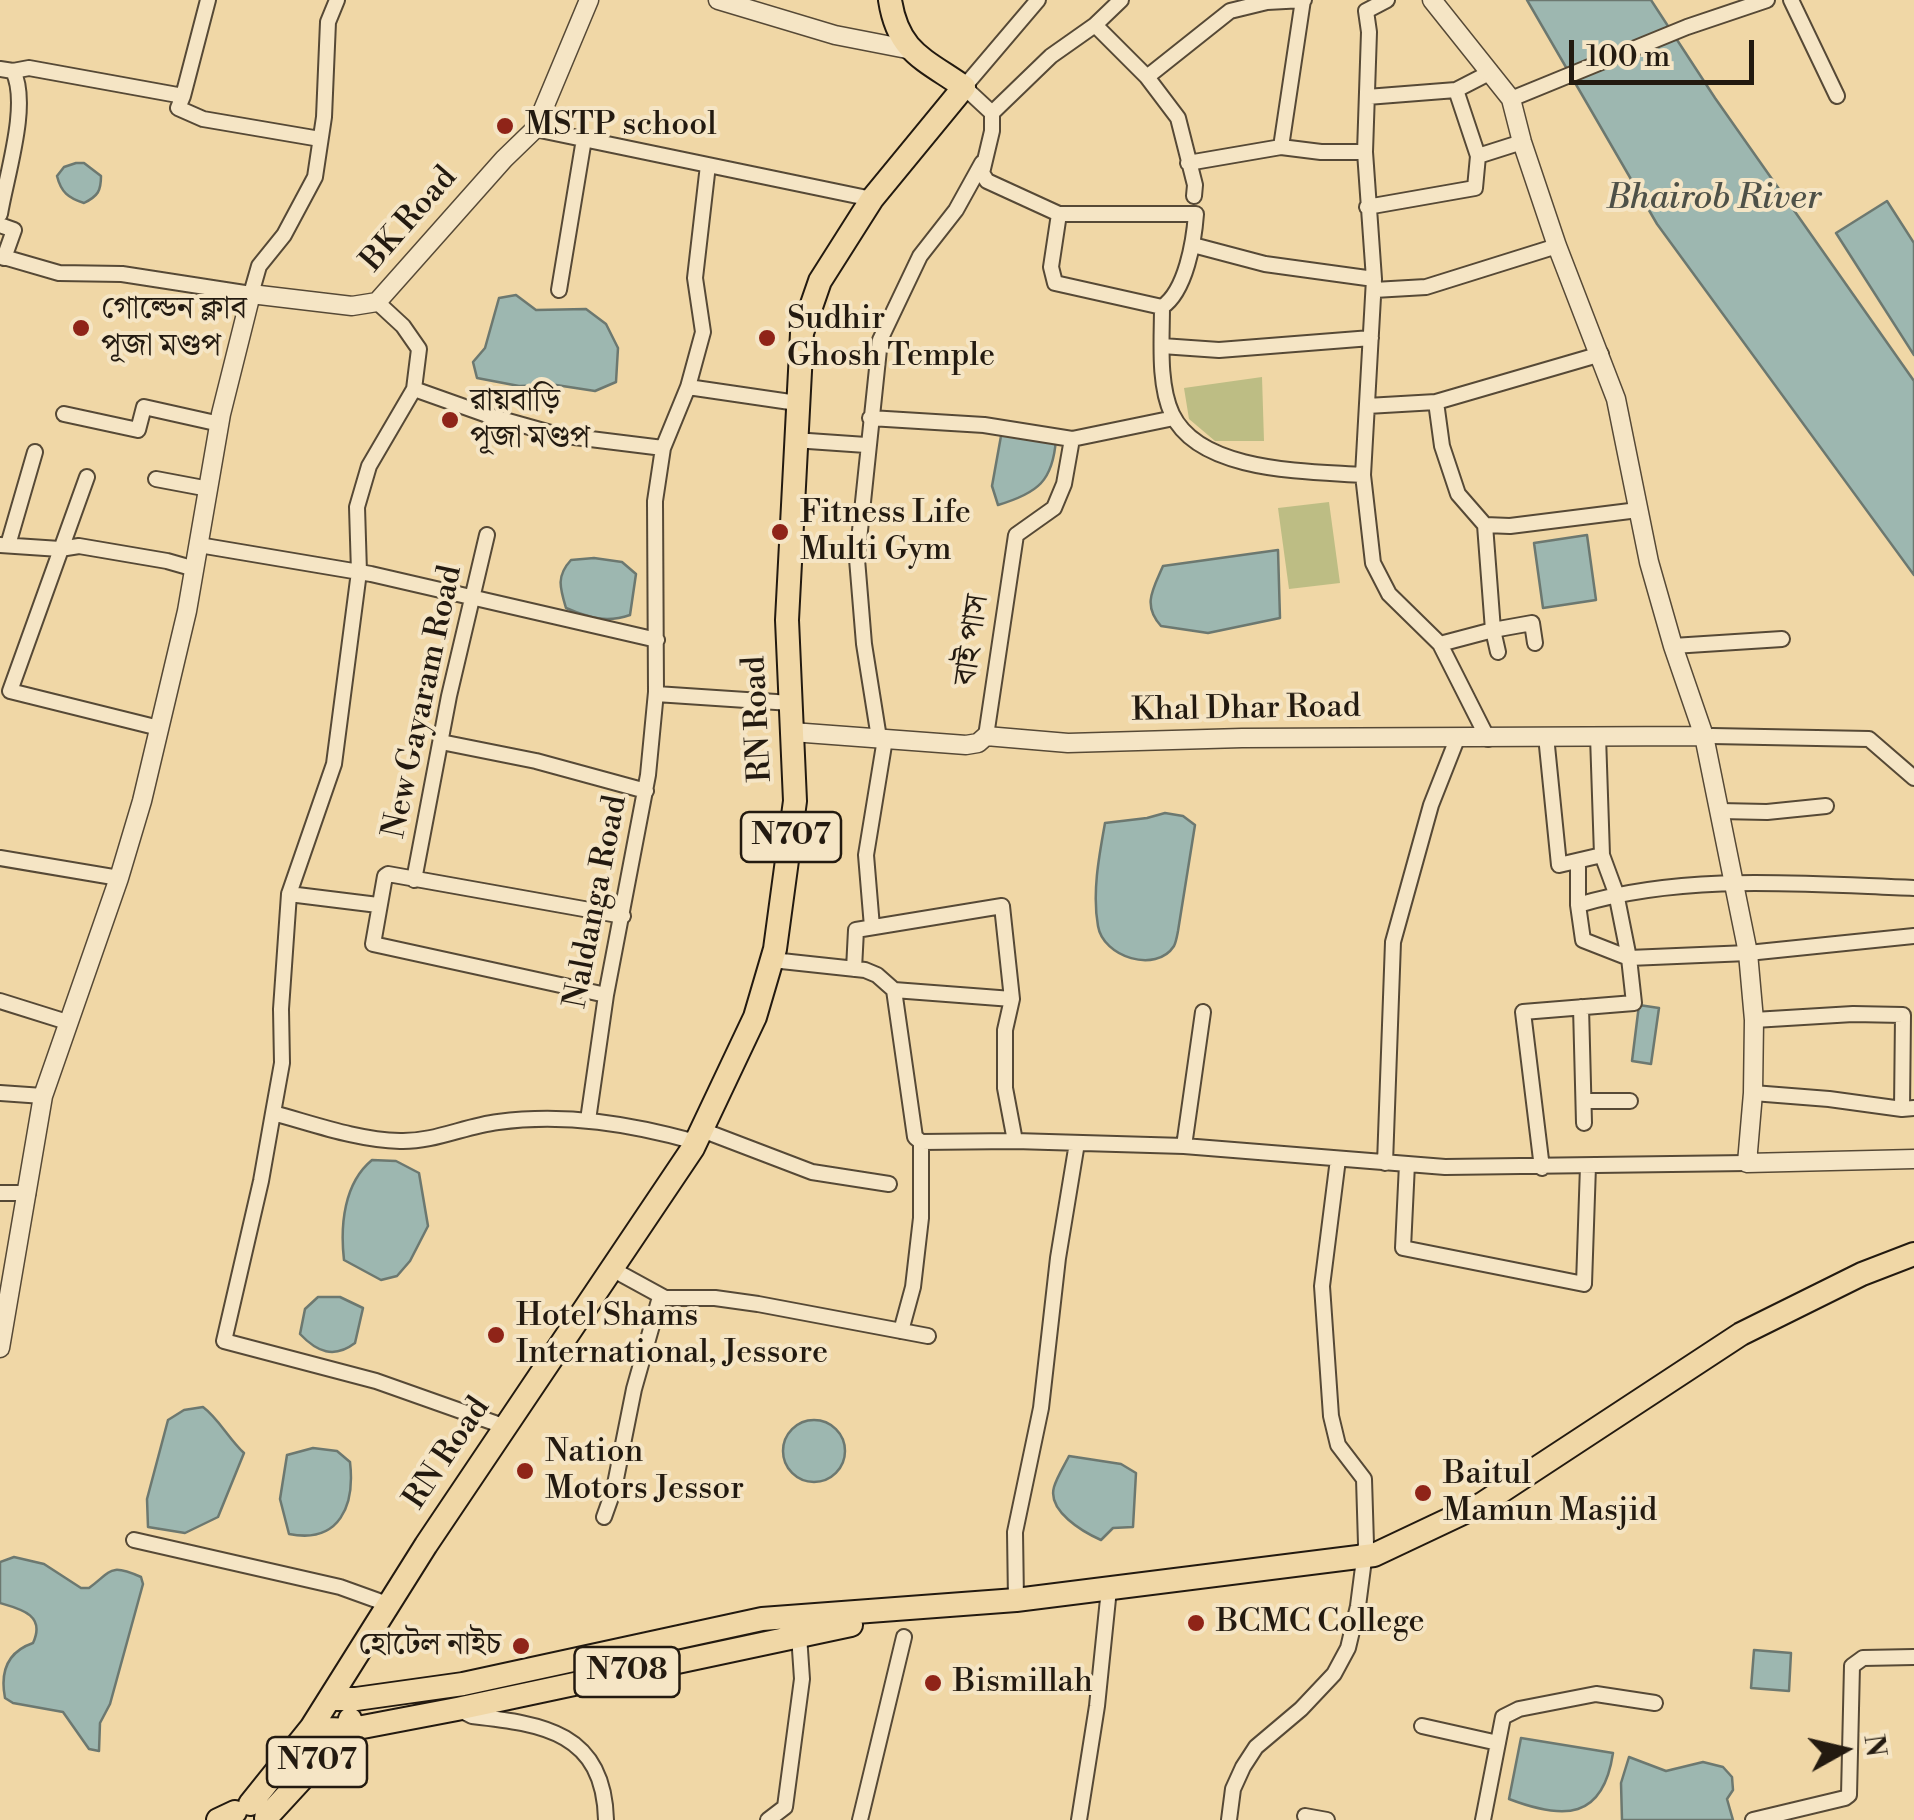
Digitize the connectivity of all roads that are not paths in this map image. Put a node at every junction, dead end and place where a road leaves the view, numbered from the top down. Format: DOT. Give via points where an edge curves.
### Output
graph roads {
  1 [pos="208,0"];
  2 [pos="337,0"];
  3 [pos="589,0"];
  4 [pos="718,0"];
  5 [pos="890,0"];
  6 [pos="1038,0"];
  7 [pos="1121,0"];
  8 [pos="1304,0"];
  9 [pos="1386,0"];
  10 [pos="1432,0"];
  11 [pos="1767,0"];
  12 [pos="1791,0"];
  13 [pos="1363,5"];
  14 [pos="1095,25"];
  15 [pos="912,50"];
  16 [pos="6,70"];
  17 [pos="1491,72"];
  18 [pos="1147,78"];
  19 [pos="964,87"];
  20 [pos="1456,90"];
  21 [pos="183,96"];
  22 [pos="1837,96"];
  23 [pos="1367,97"];
  24 [pos="1511,98"];
  25 [pos="992,113"];
  26 [pos="535,130"];
  27 [pos="320,139"];
  28 [pos="584,140"];
  29 [pos="1522,142"];
  30 [pos="1281,147"];
  31 [pos="1365,152"];
  32 [pos="1478,156"];
  33 [pos="982,163"];
  34 [pos="1188,164"];
  35 [pos="708,165"];
  36 [pos="1194,196"];
  37 [pos="872,198"];
  38 [pos="1367,207"];
  39 [pos="0,214"];
  40 [pos="1059,214"];
  41 [pos="0,225"];
  42 [pos="1193,245"];
  43 [pos="1557,246"];
  44 [pos="2,257"];
  45 [pos="1374,284"];
  46 [pos="559,290"];
  47 [pos="250,294"];
  48 [pos="377,302"];
  49 [pos="1162,308"];
  50 [pos="1371,338"];
  51 [pos="1162,346"];
  52 [pos="1601,354"];
  53 [pos="688,387"];
  54 [pos="414,389"];
  55 [pos="797,402"];
  56 [pos="1436,402"];
  57 [pos="1367,406"];
  58 [pos="64,414"];
  59 [pos="870,418"];
  60 [pos="1174,418"];
  61 [pos="220,424"];
  62 [pos="1072,439"];
  63 [pos="794,440"];
  64 [pos="866,445"];
  65 [pos="664,448"];
  66 [pos="34,452"];
  67 [pos="1363,476"];
  68 [pos="87,477"];
  69 [pos="156,478"];
  70 [pos="209,489"];
  71 [pos="1638,510"];
  72 [pos="1486,525"];
  73 [pos="487,535"];
  74 [pos="4,545"];
  75 [pos="200,546"];
  76 [pos="60,549"];
  77 [pos="195,569"];
  78 [pos="359,572"];
  79 [pos="474,600"];
  80 [pos="1494,630"];
  81 [pos="1782,639"];
  82 [pos="657,640"];
  83 [pos="1535,643"];
  84 [pos="1440,644"];
  85 [pos="1673,646"];
  86 [pos="1498,652"];
  87 [pos="656,694"];
  88 [pos="791,703"];
  89 [pos="159,728"];
  90 [pos="792,732"];
  91 [pos="986,736"];
  92 [pos="1546,736"];
  93 [pos="1598,736"];
  94 [pos="1708,736"];
  95 [pos="882,739"];
  96 [pos="1458,739"];
  97 [pos="1488,739"];
  98 [pos="441,742"];
  99 [pos="1914,778"];
  100 [pos="646,791"];
  101 [pos="1826,806"];
  102 [pos="1720,812"];
  103 [pos="1602,856"];
  104 [pos="0,858"];
  105 [pos="1578,861"];
  106 [pos="119,878"];
  107 [pos="414,880"];
  108 [pos="1734,882"];
  109 [pos="1914,888"];
  110 [pos="1616,893"];
  111 [pos="289,894"];
  112 [pos="1578,905"];
  113 [pos="378,906"];
  114 [pos="623,916"];
  115 [pos="872,927"];
  116 [pos="1914,936"];
  117 [pos="1748,953"];
  118 [pos="1629,958"];
  119 [pos="772,960"];
  120 [pos="854,969"];
  121 [pos="894,990"];
  122 [pos="606,995"];
  123 [pos="1012,998"];
  124 [pos="0,1001"];
  125 [pos="1581,1008"];
  126 [pos="1203,1012"];
  127 [pos="1908,1016"];
  128 [pos="1754,1020"];
  129 [pos="66,1022"];
  130 [pos="0,1092"];
  131 [pos="1753,1093"];
  132 [pos="43,1096"];
  133 [pos="1584,1101"];
  134 [pos="1630,1101"];
  135 [pos="1908,1108"];
  136 [pos="272,1114"];
  137 [pos="588,1120"];
  138 [pos="1584,1124"];
  139 [pos="699,1136"];
  140 [pos="1015,1141"];
  141 [pos="921,1142"];
  142 [pos="1078,1143"];
  143 [pos="1184,1146"];
  144 [pos="1914,1159"];
  145 [pos="1338,1160"];
  146 [pos="1385,1163"];
  147 [pos="1747,1163"];
  148 [pos="1407,1164"];
  149 [pos="1588,1166"];
  150 [pos="1542,1168"];
  151 [pos="890,1184"];
  152 [pos="0,1193"];
  153 [pos="28,1193"];
  154 [pos="1914,1254"];
  155 [pos="612,1269"];
  156 [pos="660,1297"];
  157 [pos="901,1331"];
  158 [pos="928,1336"];
  159 [pos="0,1348"];
  160 [pos="506,1427"];
  161 [pos="604,1517"];
  162 [pos="134,1540"];
  163 [pos="1364,1558"];
  164 [pos="1109,1589"];
  165 [pos="1016,1600"];
  166 [pos="390,1605"];
  167 [pos="942,1606"];
  168 [pos="799,1636"];
  169 [pos="904,1636"];
  170 [pos="366,1643"];
  171 [pos="1914,1658"];
  172 [pos="330,1698"];
  173 [pos="356,1698"];
  174 [pos="1655,1704"];
  175 [pos="457,1709"];
  176 [pos="1422,1726"];
  177 [pos="311,1728"];
  178 [pos="346,1730"];
  179 [pos="1498,1743"];
  180 [pos="245,1816"];
  181 [pos="1305,1816"];
  182 [pos="606,1820"];
  183 [pos="768,1820"];
  184 [pos="860,1820"];
  185 [pos="1079,1820"];
  186 [pos="1229,1820"];
  187 [pos="1328,1820"];
  188 [pos="1483,1820"];
  189 [pos="1753,1820"];
  1 -- 21 [label="street"];
  2 -- 27 [label="street" via="328,22"];
  3 -- 26 [label="street, BK Road"];
  4 -- 15 [label="street"];
  5 -- 15 [label="highway" via="894,26"];
  6 -- 19 [label="street"];
  7 -- 14 [label="street"];
  8 -- 18 [label="street" via="1230,11"];
  8 -- 30 [label="street"];
  9 -- 13 [label="street"];
  10 -- 17 [label="street"];
  11 -- 24 [label="street"];
  12 -- 22 [label="street"];
  13 -- 23 [label="street"];
  14 -- 18 [label="street"];
  14 -- 25 [label="street" via="1051,56"];
  15 -- 19 [label="highway"];
  16 -- 21 [label="street" via="28,68"];
  16 -- 39 [label="street" via="18,82 20,104"];
  17 -- 20 [label="street"];
  17 -- 24 [label="street"];
  18 -- 34 [label="street" via="1178,118"];
  19 -- 25 [label="street"];
  19 -- 37 [label="highway, RN Road / N707"];
  20 -- 23 [label="street"];
  20 -- 32 [label="street"];
  21 -- 27 [label="street" via="178,108 202,120"];
  23 -- 31 [label="street"];
  24 -- 29 [label="street"];
  25 -- 33 [label="street"];
  26 -- 28 [label="street"];
  26 -- 48 [label="street, BK Road"];
  27 -- 47 [label="street" via="305,200 259,266"];
  28 -- 35 [label="street"];
  28 -- 46 [label="street"];
  29 -- 32 [label="street"];
  29 -- 43 [label="street"];
  30 -- 31 [label="street"];
  30 -- 34 [label="street"];
  31 -- 38 [label="street"];
  32 -- 38 [label="street" via="1475,188"];
  33 -- 40 [label="street" via="987,181"];
  33 -- 59 [label="street" via="920,256 880,340"];
  34 -- 36 [label="street"];
  35 -- 37 [label="street"];
  35 -- 53 [label="street, Naldanga Road" via="695,278 703,332"];
  37 -- 55 [label="highway, RN Road / N707" via="810,304"];
  38 -- 45 [label="street"];
  40 -- 42 [label="street" via="1196,214"];
  40 -- 49 [label="street" via="1055,283"];
  41 -- 44 [label="street" via="14,230"];
  42 -- 45 [label="street"];
  42 -- 49 [label="street"];
  43 -- 45 [label="street" via="1426,287"];
  43 -- 52 [label="street"];
  44 -- 47 [label="street" via="59,273 122,274"];
  45 -- 50 [label="street"];
  47 -- 48 [label="street, BK Road" via="352,306"];
  47 -- 61 [label="street"];
  48 -- 54 [label="street" via="418,349"];
  49 -- 51 [label="street"];
  50 -- 51 [label="street" via="1220,350"];
  50 -- 57 [label="street"];
  51 -- 60 [label="street"];
  52 -- 56 [label="street"];
  52 -- 71 [label="street"];
  53 -- 55 [label="street"];
  53 -- 65 [label="street, Naldanga Road"];
  54 -- 65 [label="street" via="558,434"];
  54 -- 78 [label="street" via="365,480 357,507"];
  55 -- 63 [label="highway, RN Road / N707"];
  56 -- 57 [label="street"];
  56 -- 72 [label="street" via="1458,494"];
  57 -- 67 [label="street"];
  58 -- 61 [label="street" via="138,430 144,407"];
  59 -- 62 [label="street"];
  59 -- 64 [label="street"];
  60 -- 62 [label="street"];
  60 -- 67 [label="street" via="1233,460"];
  61 -- 70 [label="street"];
  62 -- 91 [label="street, বাই পাস" via="1054,508 1016,534"];
  63 -- 64 [label="street"];
  63 -- 88 [label="highway, RN Road / N707" via="786,620"];
  64 -- 95 [label="street" via="857,559"];
  65 -- 82 [label="street, Naldanga Road" via="655,501"];
  66 -- 74 [label="street"];
  67 -- 84 [label="street" via="1373,564 1389,594"];
  68 -- 76 [label="street"];
  69 -- 70 [label="street"];
  70 -- 75 [label="street"];
  71 -- 72 [label="street"];
  71 -- 85 [label="street"];
  72 -- 80 [label="street"];
  73 -- 79 [label="street, New Gayaram Road"];
  74 -- 76 [label="street"];
  75 -- 77 [label="street"];
  75 -- 78 [label="street"];
  76 -- 77 [label="street" via="79,546"];
  76 -- 89 [label="street" via="10,691"];
  77 -- 89 [label="street"];
  78 -- 79 [label="street"];
  78 -- 111 [label="street" via="334,764"];
  79 -- 82 [label="street"];
  79 -- 98 [label="street, New Gayaram Road"];
  80 -- 83 [label="street" via="1532,623"];
  80 -- 84 [label="street"];
  80 -- 86 [label="street"];
  81 -- 85 [label="street"];
  82 -- 87 [label="street, Naldanga Road"];
  84 -- 97 [label="street"];
  85 -- 94 [label="street"];
  87 -- 88 [label="street"];
  87 -- 100 [label="street, Naldanga Road"];
  88 -- 90 [label="highway, RN Road / N707"];
  89 -- 106 [label="street"];
  90 -- 95 [label="street, Khal Dhar Road"];
  90 -- 119 [label="highway, RN Road / N707" via="795,802"];
  91 -- 95 [label="street, Khal Dhar Road" via="966,745"];
  91 -- 96 [label="street, Khal Dhar Road" via="1068,743"];
  92 -- 93 [label="street, Khal Dhar Road"];
  92 -- 97 [label="street, Khal Dhar Road"];
  92 -- 105 [label="street" via="1559,865"];
  93 -- 94 [label="street, Khal Dhar Road"];
  93 -- 103 [label="street"];
  94 -- 99 [label="street" via="1868,739"];
  94 -- 102 [label="street"];
  95 -- 115 [label="street" via="866,856"];
  96 -- 97 [label="street, Khal Dhar Road"];
  96 -- 146 [label="street" via="1431,805 1393,942"];
  98 -- 100 [label="street"];
  98 -- 107 [label="street, New Gayaram Road"];
  100 -- 114 [label="street, Naldanga Road"];
  101 -- 102 [label="street"];
  102 -- 108 [label="street"];
  103 -- 105 [label="street"];
  103 -- 110 [label="street"];
  104 -- 106 [label="street"];
  105 -- 112 [label="street"];
  106 -- 129 [label="street"];
  107 -- 113 [label="street" via="386,874"];
  107 -- 114 [label="street"];
  108 -- 109 [label="street"];
  108 -- 110 [label="street"];
  108 -- 117 [label="street"];
  110 -- 112 [label="street"];
  110 -- 118 [label="street"];
  111 -- 113 [label="street"];
  111 -- 136 [label="street" via="282,1063"];
  112 -- 118 [label="street" via="1583,940"];
  113 -- 122 [label="street" via="373,944"];
  114 -- 122 [label="street, Naldanga Road"];
  115 -- 120 [label="street" via="856,930"];
  115 -- 123 [label="street" via="1002,906"];
  116 -- 117 [label="street"];
  117 -- 118 [label="street"];
  117 -- 128 [label="street"];
  118 -- 125 [label="street" via="1634,1003"];
  119 -- 120 [label="street"];
  119 -- 139 [label="highway, RN Road / N707" via="754,1017"];
  120 -- 121 [label="street" via="877,974"];
  121 -- 123 [label="street"];
  121 -- 141 [label="street" via="915,1137"];
  122 -- 137 [label="street, Naldanga Road"];
  123 -- 140 [label="street" via="1004,1044"];
  124 -- 129 [label="street"];
  125 -- 133 [label="street"];
  125 -- 150 [label="street" via="1523,1012"];
  126 -- 143 [label="street"];
  127 -- 128 [label="street"];
  127 -- 135 [label="street"];
  128 -- 131 [label="street"];
  129 -- 132 [label="street"];
  130 -- 132 [label="street"];
  131 -- 135 [label="street"];
  131 -- 147 [label="street"];
  132 -- 153 [label="street"];
  133 -- 134 [label="street"];
  133 -- 138 [label="street"];
  136 -- 137 [label="street" via="403,1141 494,1122"];
  136 -- 160 [label="street" via="224,1341 376,1381"];
  137 -- 139 [label="street"];
  139 -- 151 [label="street" via="812,1172"];
  139 -- 155 [label="highway, RN Road / N707"];
  140 -- 141 [label="street"];
  140 -- 142 [label="street"];
  141 -- 157 [label="street" via="913,1286"];
  142 -- 143 [label="street"];
  142 -- 165 [label="street" via="1042,1408 1015,1532"];
  143 -- 145 [label="street"];
  144 -- 147 [label="street"];
  145 -- 146 [label="street"];
  145 -- 163 [label="street" via="1322,1286 1324,1343 1338,1445 1364,1479"];
  146 -- 148 [label="street"];
  147 -- 149 [label="street"];
  148 -- 149 [label="street" via="1403,1248 1584,1284"];
  148 -- 150 [label="street"];
  149 -- 150 [label="street"];
  152 -- 153 [label="street"];
  153 -- 159 [label="street"];
  154 -- 163 [label="highway, N708" via="1741,1334 1482,1504"];
  155 -- 156 [label="street"];
  155 -- 160 [label="highway, RN Road / N707"];
  156 -- 157 [label="street" via="758,1304"];
  156 -- 161 [label="street"];
  157 -- 158 [label="street"];
  160 -- 166 [label="highway, RN Road / N707"];
  162 -- 166 [label="street" via="340,1587"];
  163 -- 164 [label="highway, N708"];
  163 -- 186 [label="street" via="1348,1648 1334,1674 1243,1766"];
  164 -- 165 [label="highway, N708"];
  164 -- 185 [label="street"];
  165 -- 167 [label="highway, N708"];
  166 -- 170 [label="highway, RN Road / N707"];
  167 -- 168 [label="highway, N708"];
  167 -- 173 [label="highway, N708" via="762,1619 463,1684"];
  168 -- 175 [label="highway, N708"];
  168 -- 183 [label="street" via="802,1679 785,1806"];
  169 -- 184 [label="street"];
  170 -- 172 [label="highway, RN Road / N707"];
  170 -- 173 [label="highway, RN Road / N707"];
  171 -- 189 [label="street" via="1864,1658 1852,1666 1846,1798"];
  172 -- 173 [label="highway, N708"];
  172 -- 177 [label="highway, N707"];
  173 -- 178 [label="highway, N707"];
  174 -- 179 [label="street" via="1596,1694 1519,1710 1503,1716"];
  175 -- 178 [label="highway, N708"];
  175 -- 182 [label="street" via="558,1732 578,1745 600,1784"];
  176 -- 179 [label="street"];
  177 -- 178 [label="highway, N708"];
  177 -- 180 [label="highway, N707"];
  178 -- 180 [label="highway, N707"];
  179 -- 188 [label="street"];
  181 -- 187 [label="street"];
}
